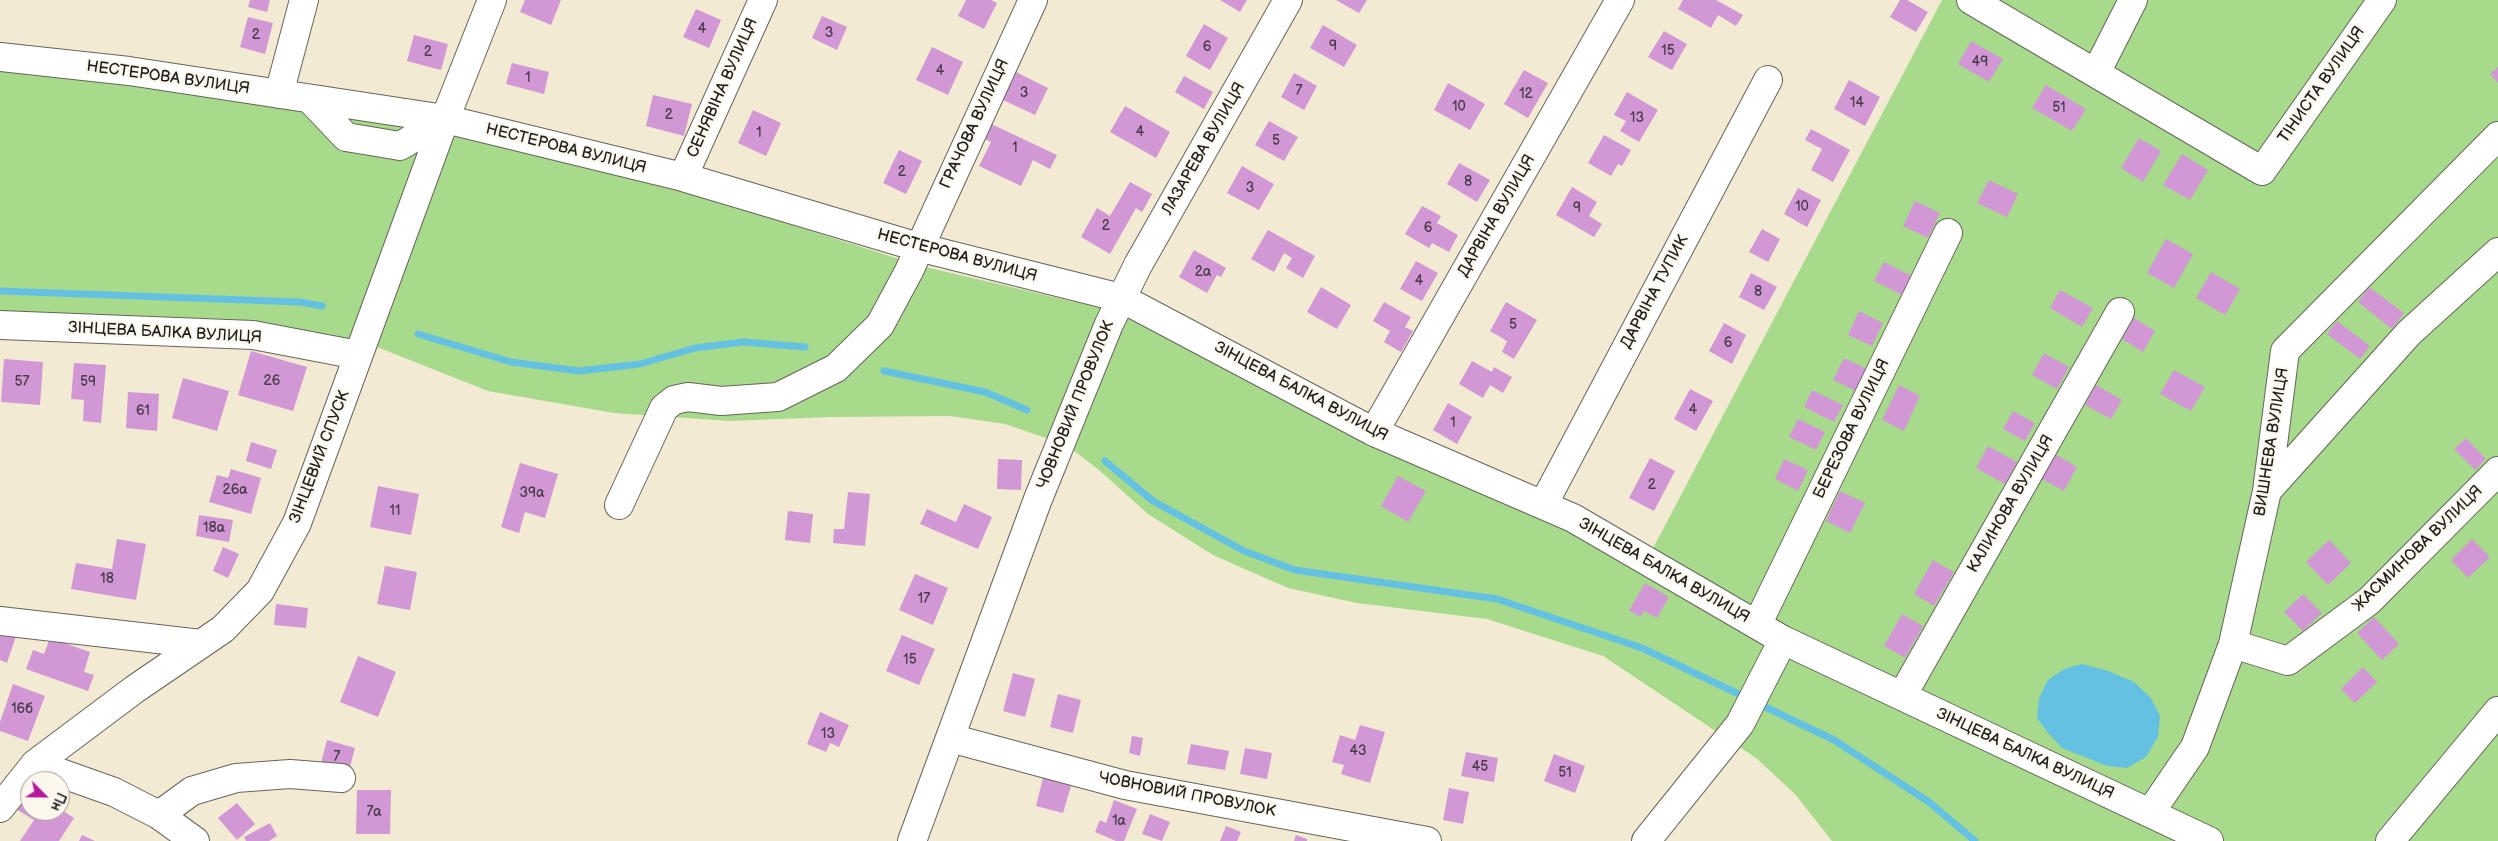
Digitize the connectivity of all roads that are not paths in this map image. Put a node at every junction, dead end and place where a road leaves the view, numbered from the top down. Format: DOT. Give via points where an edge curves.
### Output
graph roads {
  1 [pos="304,0"];
  2 [pos="492,0"];
  3 [pos="763,0"];
  4 [pos="1033,0"];
  5 [pos="1288,0"];
  6 [pos="1620,0"];
  7 [pos="1971,0"];
  8 [pos="2133,0"];
  9 [pos="2382,0"];
  10 [pos="0,57"];
  11 [pos="2096,73"];
  12 [pos="1768,80"];
  13 [pos="279,94"];
  14 [pos="445,119"];
  15 [pos="2498,136"];
  16 [pos="682,177"];
  17 [pos="1948,233"];
  18 [pos="918,247"];
  19 [pos="2498,252"];
  20 [pos="1120,298"];
  21 [pos="2120,312"];
  22 [pos="0,325"];
  23 [pos="358,355"];
  24 [pos="1374,432"];
  25 [pos="2498,471"];
  26 [pos="2267,491"];
  27 [pos="620,505"];
  28 [pos="1543,505"];
  29 [pos="0,621"];
  30 [pos="1757,625"];
  31 [pos="1783,640"];
  32 [pos="201,644"];
  33 [pos="2233,644"];
  34 [pos="1902,696"];
  35 [pos="2498,711"];
  36 [pos="950,738"];
  37 [pos="35,764"];
  38 [pos="341,778"];
  39 [pos="0,808"];
  40 [pos="2150,813"];
  41 [pos="159,815"];
  42 [pos="195,841"];
  43 [pos="912,841"];
  44 [pos="1428,841"];
  45 [pos="1646,841"];
  46 [pos="2210,841"];
  47 [pos="2390,841"];
  1 -- 13 [label="street"];
  2 -- 14 [label="street, ЗІНЦЕВИЙ СПУСК"];
  3 -- 16 [label="street, СЕНЯВІНА ВУЛИЦЯ"];
  4 -- 18 [label="street, ГРАЧОВА ВУЛИЦЯ"];
  5 -- 20 [label="street, ЛАЗАРЕВА ВУЛИЦЯ"];
  6 -- 24 [label="street, ДАРВІНА ВУЛИЦЯ"];
  7 -- 11 [label="street"];
  8 -- 11 [label="street"];
  9 -- 11 [label="street, ТІНИСТА ВУЛИЦЯ" via="2262,171"];
  10 -- 13 [label="street, НЕСТЕРОВА ВУЛИЦЯ" via="128,71"];
  12 -- 28 [label="street, ДАРВІНА ТУПИК"];
  13 -- 14 [label="street, НЕСТЕРОВА ВУЛИЦЯ"];
  14 -- 16 [label="street, НЕСТЕРОВА ВУЛИЦЯ"];
  14 -- 23 [label="street, ЗІНЦЕВИЙ СПУСК"];
  15 -- 26 [label="street, ВИШНЕВА ВУЛИЦЯ" via="2285,351"];
  16 -- 18 [label="street, НЕСТЕРОВА ВУЛИЦЯ"];
  17 -- 30 [label="street, БЕРЕЗОВА ВУЛИЦЯ"];
  18 -- 20 [label="street, НЕСТЕРОВА ВУЛИЦЯ"];
  18 -- 27 [label="street, ГРАЧОВА ВУЛИЦЯ" via="880,325 836,368 778,398 721,401 688,397 674,400 664,408"];
  19 -- 26 [label="street" via="2409,332"];
  20 -- 24 [label="street, ЗІНЦЕВА БАЛКА ВУЛИЦЯ"];
  20 -- 36 [label="street, ЧОВНОВИЙ ПРОВУЛОК" via="1038,499"];
  21 -- 34 [label="street, КАЛИНОВА ВУЛИЦЯ"];
  22 -- 23 [label="street, ЗІНЦЕВА БАЛКА ВУЛИЦЯ" via="253,335"];
  23 -- 32 [label="street, ЗІНЦЕВИЙ СПУСК" via="297,523 260,591 223,629"];
  24 -- 28 [label="street, ЗІНЦЕВА БАЛКА ВУЛИЦЯ"];
  25 -- 33 [label="street, ЖАСМИНОВА ВУЛИЦЯ" via="2369,601 2288,662"];
  26 -- 33 [label="street, ВИШНЕВА ВУЛИЦЯ"];
  28 -- 30 [label="street, ЗІНЦЕВА БАЛКА ВУЛИЦЯ" via="1573,518"];
  29 -- 32 [label="street"];
  30 -- 31 [label="street, ЗІНЦЕВА БАЛКА ВУЛИЦЯ"];
  31 -- 34 [label="street, ЗІНЦЕВА БАЛКА ВУЛИЦЯ"];
  31 -- 45 [label="street" via="1740,724"];
  32 -- 37 [label="street, ЗІНЦЕВИЙ СПУСК"];
  33 -- 40 [label="street, ВИШНЕВА ВУЛИЦЯ" via="2195,747"];
  34 -- 40 [label="street, ЗІНЦЕВА БАЛКА ВУЛИЦЯ"];
  35 -- 47 [label="street"];
  36 -- 43 [label="street, ЧОВНОВИЙ ПРОВУЛОК"];
  36 -- 44 [label="street, ЧОВНОВИЙ ПРОВУЛОК" via="1125,785"];
  37 -- 39 [label="street, ЗІНЦЕВИЙ СПУСК"];
  37 -- 41 [label="street" via="114,792"];
  38 -- 41 [label="street" via="290,774 236,778 192,791"];
  40 -- 46 [label="street, ЗІНЦЕВА БАЛКА ВУЛИЦЯ"];
  41 -- 42 [label="street"];
}
